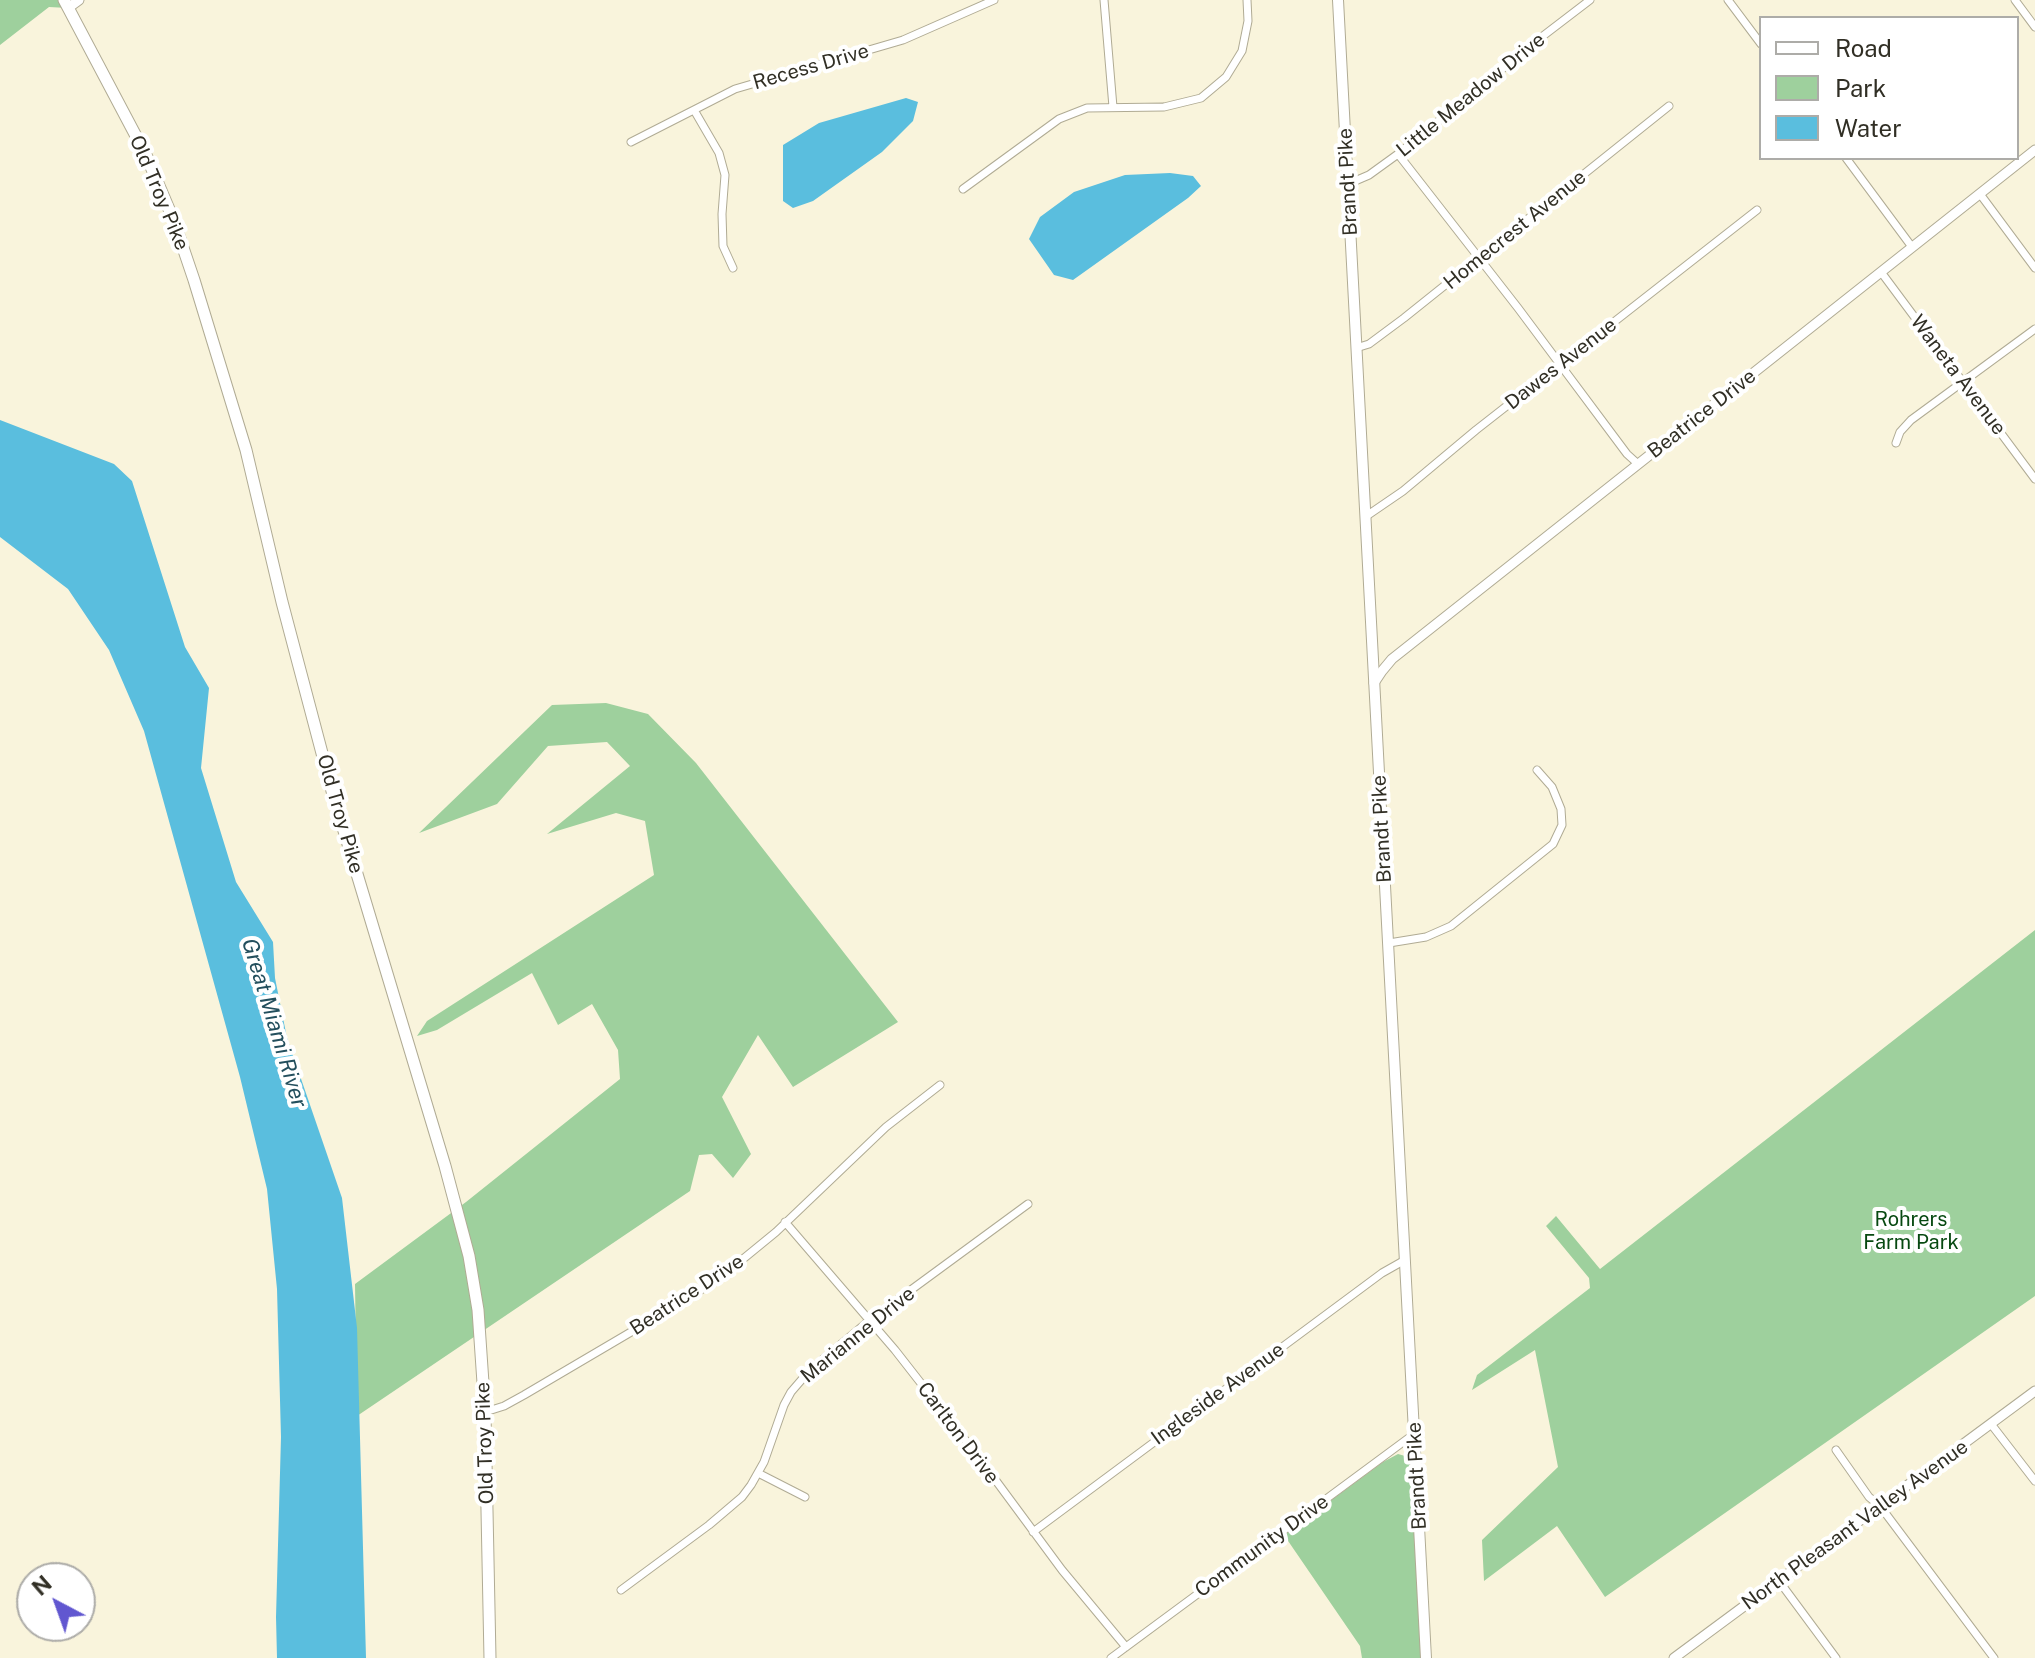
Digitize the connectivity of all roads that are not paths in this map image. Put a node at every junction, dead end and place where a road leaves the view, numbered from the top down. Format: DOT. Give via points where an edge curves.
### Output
graph roads {
  1 [pos="79,0"];
  2 [pos="994,0"];
  3 [pos="1104,0"];
  4 [pos="1247,0"];
  5 [pos="1338,0"];
  6 [pos="1590,0"];
  7 [pos="1728,0"];
  8 [pos="2015,0"];
  9 [pos="66,4"];
  10 [pos="2035,27"];
  11 [pos="1759,41"];
  12 [pos="1669,106"];
  13 [pos="1113,107"];
  14 [pos="694,110"];
  15 [pos="631,142"];
  16 [pos="2035,150"];
  17 [pos="1398,154"];
  18 [pos="1847,160"];
  19 [pos="1348,184"];
  20 [pos="963,189"];
  21 [pos="1980,194"];
  22 [pos="1757,210"];
  23 [pos="1912,247"];
  24 [pos="1479,258"];
  25 [pos="733,268"];
  26 [pos="2035,268"];
  27 [pos="1881,272"];
  28 [pos="2035,329"];
  29 [pos="1356,348"];
  30 [pos="1560,365"];
  31 [pos="1963,382"];
  32 [pos="1896,443"];
  33 [pos="1638,464"];
  34 [pos="2035,479"];
  35 [pos="1365,517"];
  36 [pos="1374,683"];
  37 [pos="1537,770"];
  38 [pos="1389,943"];
  39 [pos="940,1085"];
  40 [pos="1028,1204"];
  41 [pos="785,1222"];
  42 [pos="1405,1260"];
  43 [pos="870,1320"];
  44 [pos="2035,1391"];
  45 [pos="485,1412"];
  46 [pos="1991,1424"];
  47 [pos="1414,1434"];
  48 [pos="1836,1450"];
  49 [pos="758,1473"];
  50 [pos="2035,1481"];
  51 [pos="805,1497"];
  52 [pos="1880,1506"];
  53 [pos="1033,1532"];
  54 [pos="1779,1581"];
  55 [pos="621,1590"];
  56 [pos="1126,1647"];
  57 [pos="490,1658"];
  58 [pos="1111,1658"];
  59 [pos="1426,1658"];
  60 [pos="1674,1658"];
  61 [pos="1836,1658"];
  62 [pos="1994,1658"];
  1 -- 9 [label="street"];
  2 -- 14 [label="street, Recess Drive" via="903,40 735,89"];
  3 -- 13 [label="street"];
  4 -- 13 [label="street" via="1242,51 1226,77 1201,98 1164,107"];
  5 -- 19 [label="main road, Brandt Pike"];
  6 -- 17 [label="street, Little Meadow Drive"];
  7 -- 11 [label="street"];
  8 -- 10 [label="street"];
  9 -- 45 [label="main road, Old Troy Pike" via="164,194 233,405 302,681 469,1256"];
  12 -- 24 [label="street, Homecrest Avenue"];
  13 -- 20 [label="street" via="1087,108 1059,119"];
  14 -- 15 [label="street, Recess Drive"];
  14 -- 25 [label="street" via="719,153 725,175 723,246"];
  16 -- 21 [label="street, Beatrice Drive"];
  17 -- 19 [label="street, Little Meadow Drive"];
  17 -- 24 [label="street"];
  18 -- 23 [label="street"];
  19 -- 29 [label="main road, Brandt Pike"];
  21 -- 23 [label="street, Beatrice Drive"];
  21 -- 26 [label="street"];
  22 -- 30 [label="street, Dawes Avenue"];
  23 -- 27 [label="street, Beatrice Drive"];
  24 -- 29 [label="street, Homecrest Avenue" via="1379,337"];
  24 -- 30 [label="street"];
  27 -- 31 [label="street, Waneta Avenue"];
  27 -- 33 [label="street, Beatrice Drive"];
  28 -- 31 [label="street"];
  29 -- 35 [label="main road, Brandt Pike"];
  30 -- 33 [label="street"];
  30 -- 35 [label="street, Dawes Avenue"];
  31 -- 32 [label="street" via="1911,420"];
  31 -- 34 [label="street, Waneta Avenue"];
  33 -- 36 [label="street, Beatrice Drive" via="1392,659"];
  35 -- 36 [label="main road, Brandt Pike"];
  36 -- 38 [label="main road, Brandt Pike"];
  37 -- 38 [label="street" via="1561,809 1562,825 1553,844 1451,926"];
  38 -- 42 [label="main road, Brandt Pike"];
  39 -- 41 [label="street, Beatrice Drive" via="867,1143"];
  40 -- 43 [label="street, Marianne Drive"];
  41 -- 43 [label="street, Carlton Drive"];
  41 -- 45 [label="street, Beatrice Drive" via="687,1299 524,1395"];
  42 -- 47 [label="main road, Brandt Pike"];
  42 -- 53 [label="street, Ingleside Avenue"];
  43 -- 49 [label="street, Marianne Drive" via="791,1392"];
  43 -- 53 [label="street, Carlton Drive"];
  44 -- 46 [label="street, North Pleasant Valley Avenue"];
  45 -- 57 [label="main road, Old Troy Pike"];
  46 -- 50 [label="street"];
  46 -- 52 [label="street, North Pleasant Valley Avenue"];
  47 -- 56 [label="street, Community Drive"];
  47 -- 59 [label="main road, Brandt Pike"];
  48 -- 52 [label="street"];
  49 -- 51 [label="street"];
  49 -- 55 [label="street, Marianne Drive" via="727,1511"];
  52 -- 54 [label="street, North Pleasant Valley Avenue"];
  52 -- 62 [label="street"];
  53 -- 56 [label="street, Carlton Drive"];
  54 -- 60 [label="street, North Pleasant Valley Avenue"];
  54 -- 61 [label="street"];
  56 -- 58 [label="street, Community Drive"];
}
